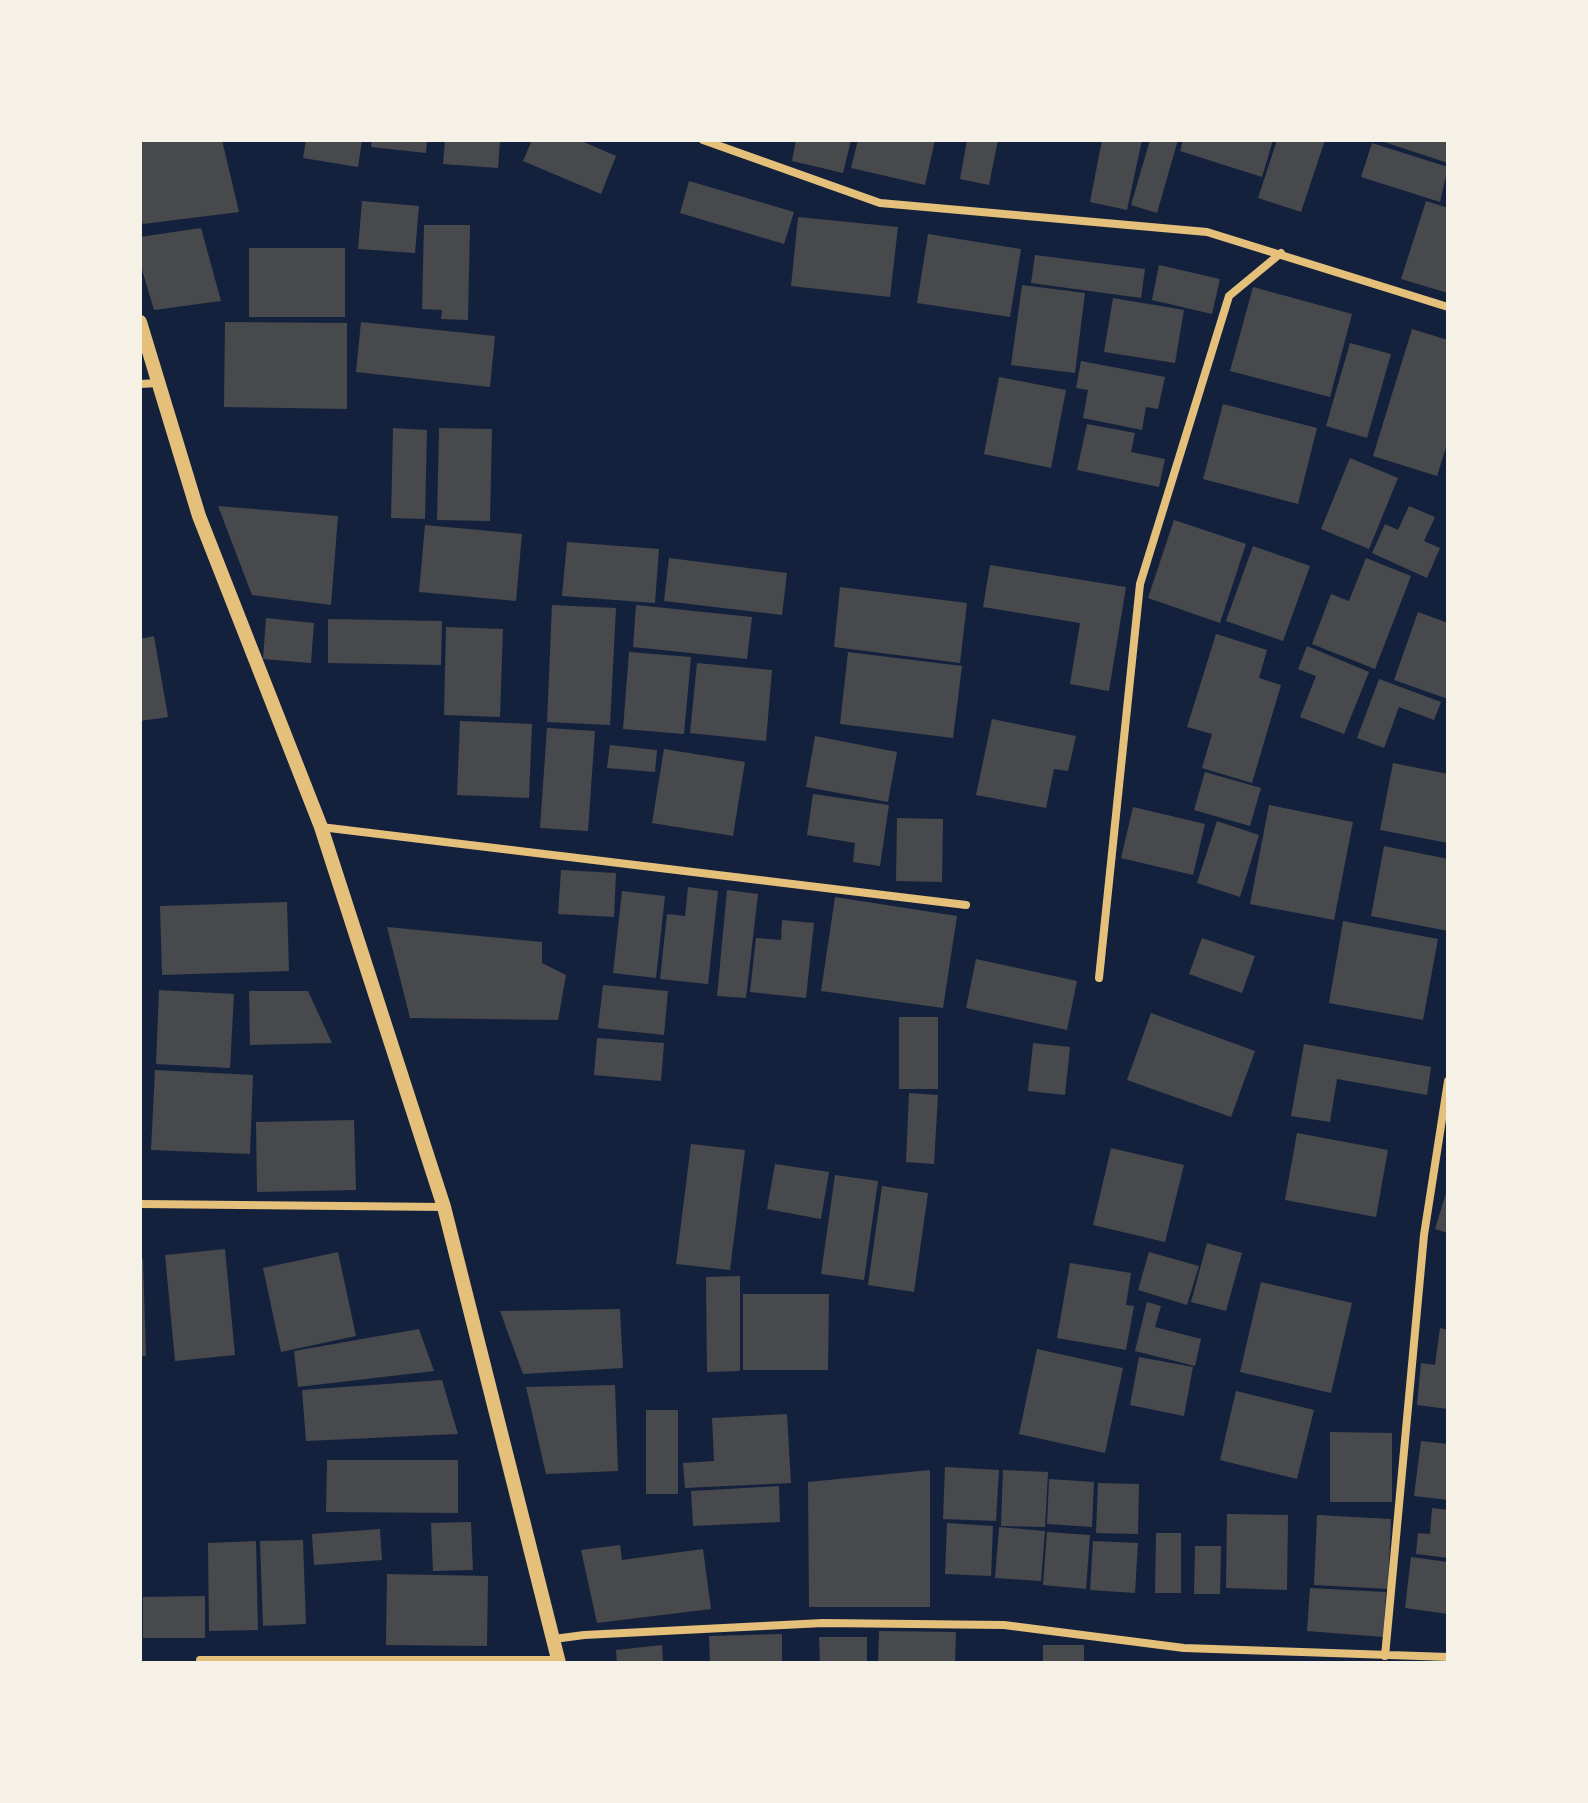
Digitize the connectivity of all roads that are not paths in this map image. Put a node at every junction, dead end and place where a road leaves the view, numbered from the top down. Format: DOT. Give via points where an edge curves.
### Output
graph roads {
  1 [pos="703,140"];
  2 [pos="1281,253"];
  3 [pos="1448,307"];
  4 [pos="140,322"];
  5 [pos="158,383"];
  6 [pos="140,384"];
  7 [pos="321,827"];
  8 [pos="966,905"];
  9 [pos="1099,978"];
  10 [pos="1448,1081"];
  11 [pos="140,1204"];
  12 [pos="444,1207"];
  13 [pos="554,1639"];
  14 [pos="1385,1656"];
  15 [pos="1448,1657"];
  16 [pos="200,1660"];
  17 [pos="559,1662"];
  1 -- 2 [label="street" via="880,203 1207,232"];
  2 -- 3 [label="street"];
  2 -- 9 [label="street" via="1229,296 1140,584"];
  4 -- 5 [label="street"];
  5 -- 6 [label="street"];
  5 -- 7 [label="street" via="199,516"];
  7 -- 8 [label="street"];
  7 -- 12 [label="street"];
  10 -- 14 [label="street" via="1424,1235"];
  11 -- 12 [label="street"];
  12 -- 13 [label="street"];
  13 -- 14 [label="street" via="823,1623 1004,1625 1184,1648"];
  13 -- 17 [label="street"];
  14 -- 15 [label="street"];
  16 -- 17 [label="street"];
}
